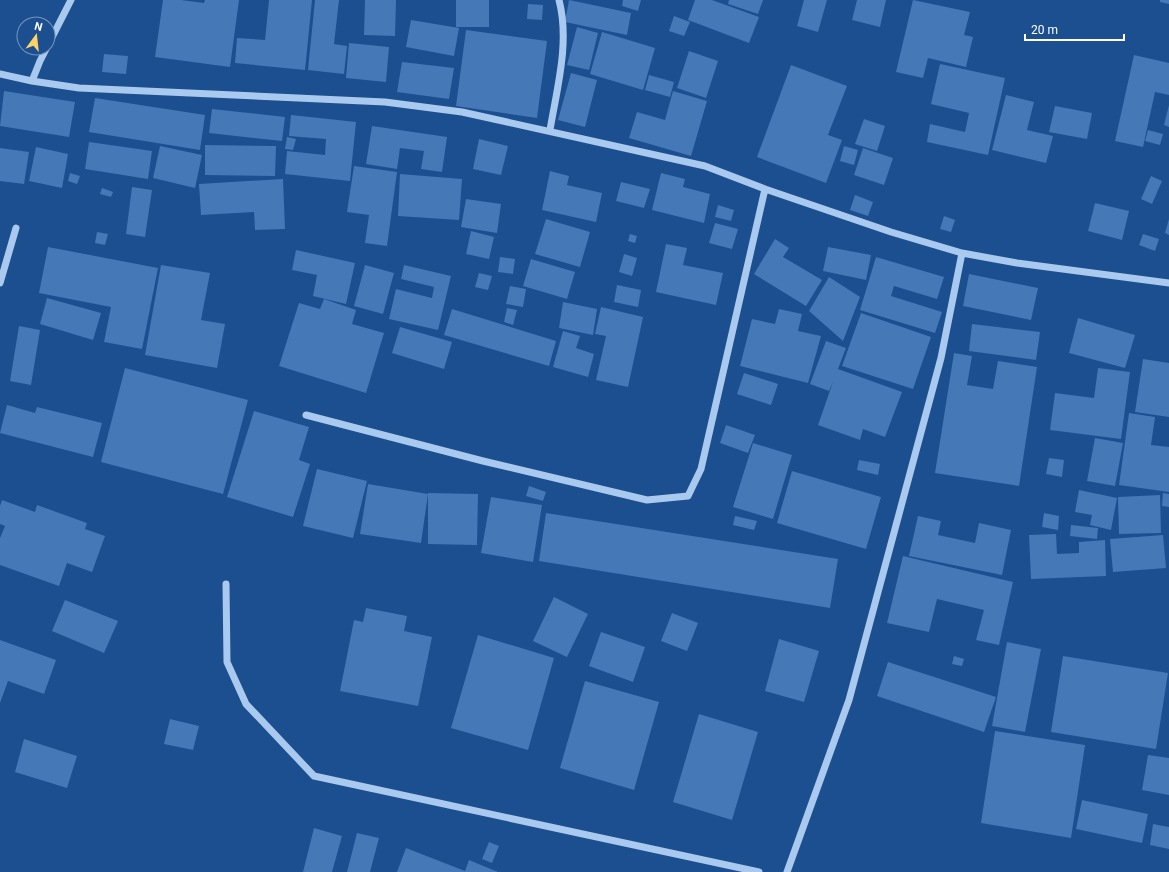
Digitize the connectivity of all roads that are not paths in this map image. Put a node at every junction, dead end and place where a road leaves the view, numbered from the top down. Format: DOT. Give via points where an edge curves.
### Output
graph roads {
  1 [pos="71,0"];
  2 [pos="559,0"];
  3 [pos="0,74"];
  4 [pos="32,82"];
  5 [pos="550,130"];
  6 [pos="765,189"];
  7 [pos="16,228"];
  8 [pos="962,253"];
  9 [pos="0,283"];
  10 [pos="1169,283"];
  11 [pos="306,415"];
  12 [pos="226,584"];
  13 [pos="758,872"];
  14 [pos="787,872"];
  1 -- 4 [label="street"];
  2 -- 5 [label="street" via="563,16 562,55"];
  3 -- 4 [label="street"];
  4 -- 5 [label="street" via="79,88 385,102 462,112"];
  5 -- 6 [label="street" via="705,166"];
  6 -- 8 [label="street"];
  6 -- 11 [label="street" via="701,469 688,496 646,500"];
  7 -- 9 [label="street"];
  8 -- 10 [label="street" via="1017,263"];
  8 -- 14 [label="street" via="940,358 849,700"];
  12 -- 13 [label="street" via="227,662 246,704 314,776"];
}
